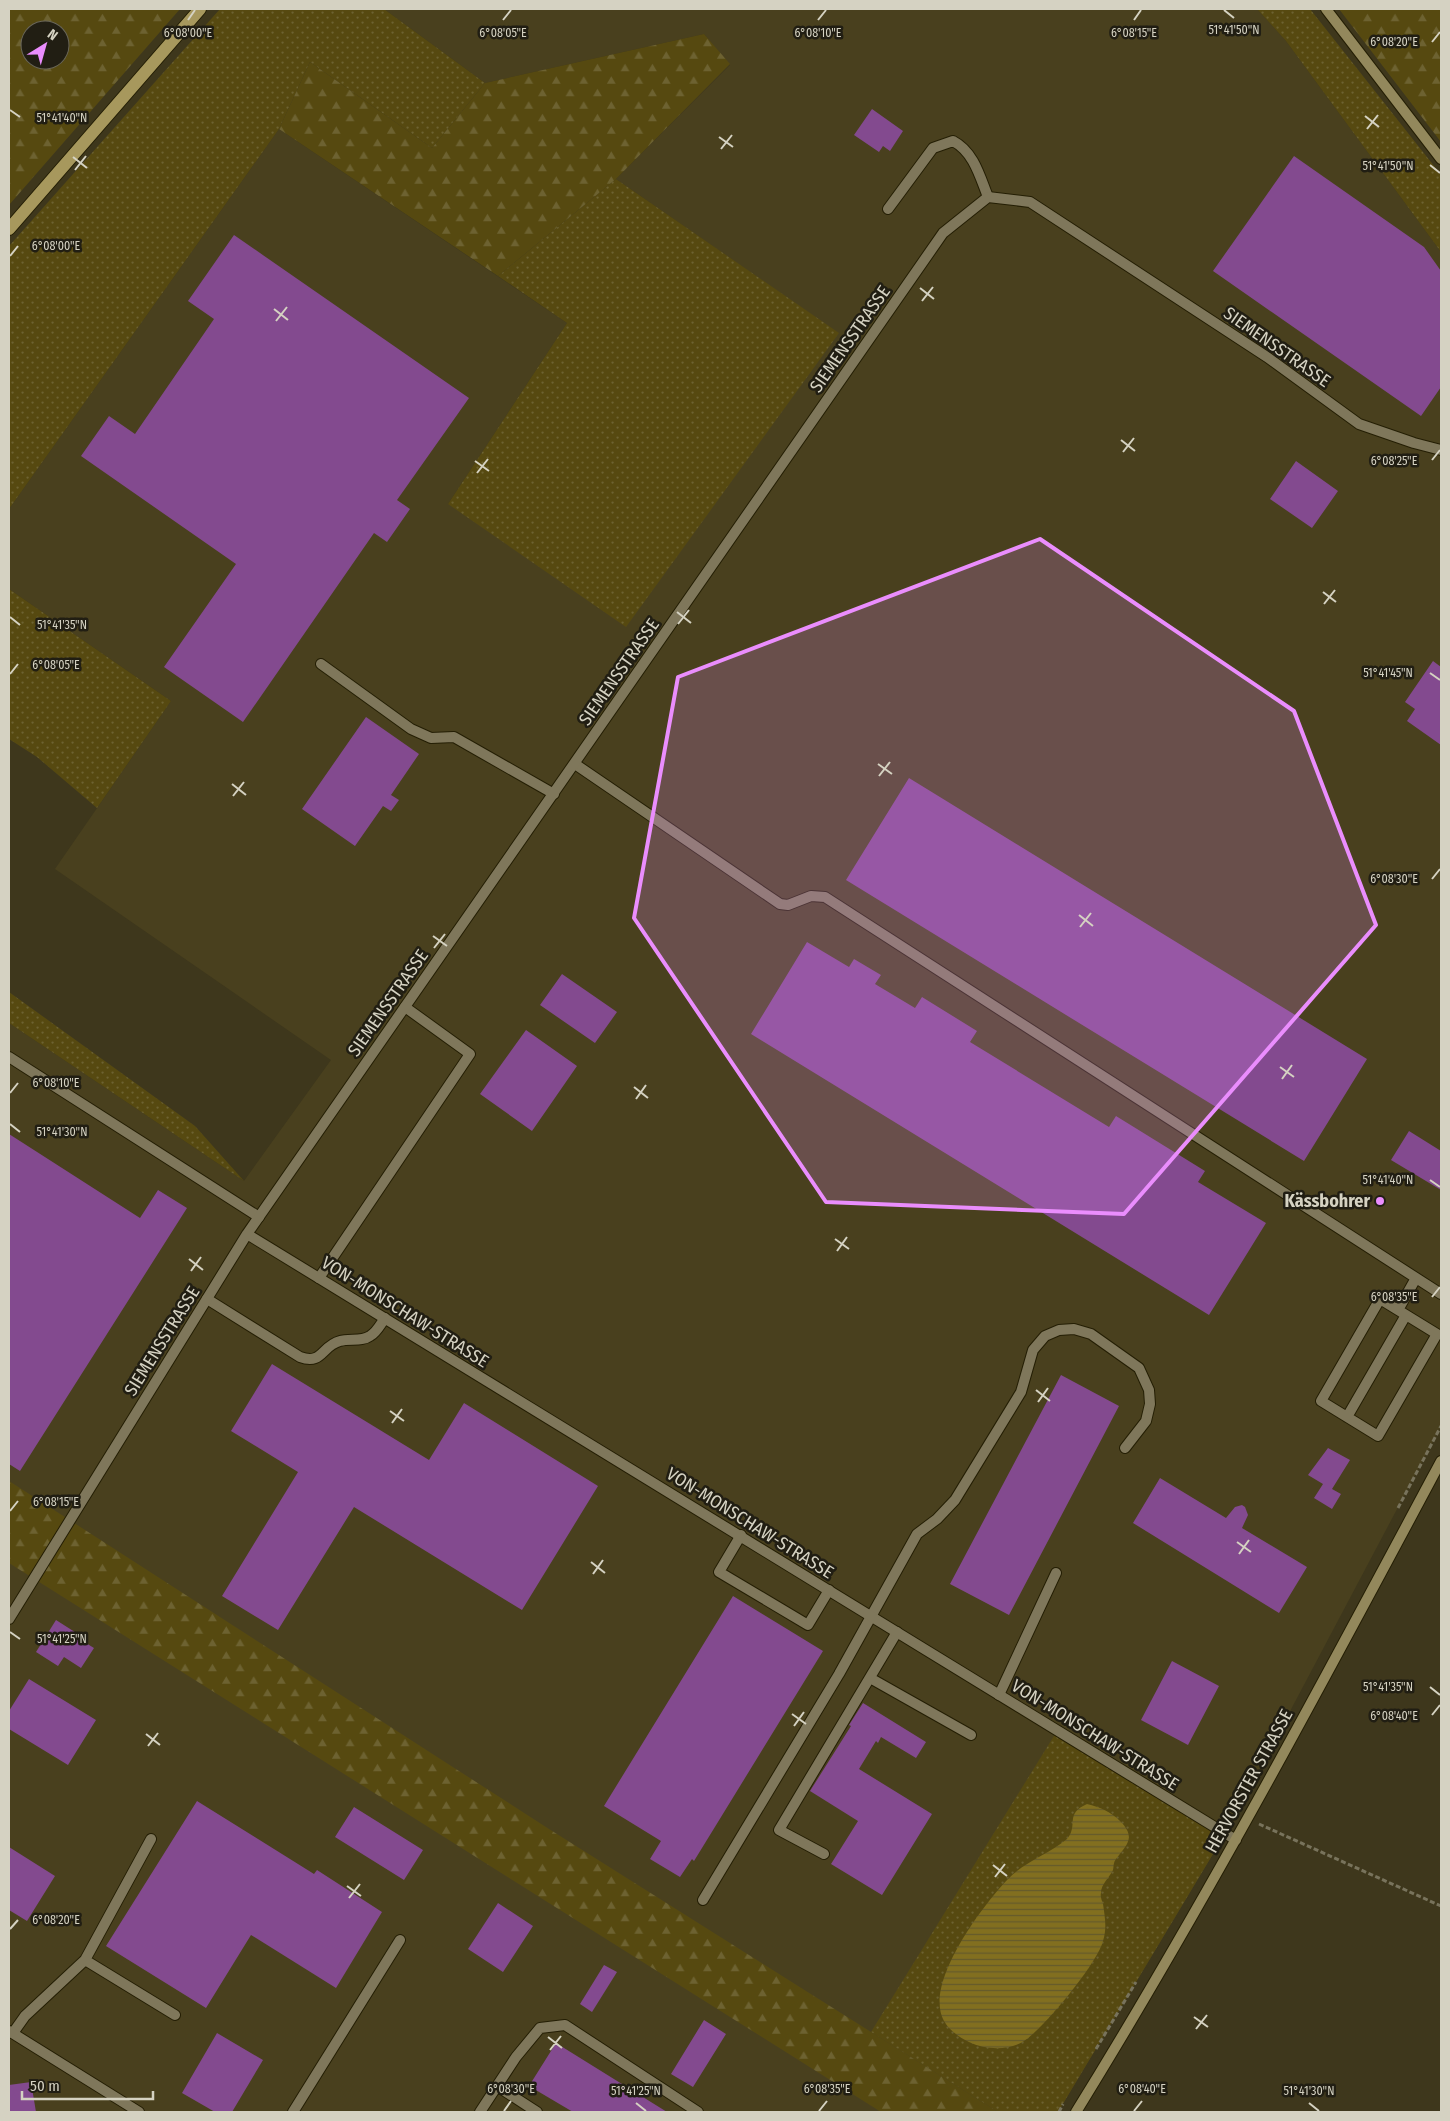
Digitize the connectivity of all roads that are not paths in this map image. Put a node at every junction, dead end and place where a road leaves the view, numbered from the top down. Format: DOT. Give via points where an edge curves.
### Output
graph roads {
  1 [pos="200,9"];
  2 [pos="1326,9"];
  3 [pos="1441,159"];
  4 [pos="988,197"];
  5 [pos="888,210"];
  6 [pos="9,228"];
  7 [pos="1441,450"];
  8 [pos="321,664"];
  9 [pos="575,764"];
  10 [pos="554,794"];
  11 [pos="405,1007"];
  12 [pos="9,1057"];
  13 [pos="259,1217"];
  14 [pos="247,1234"];
  15 [pos="319,1278"];
  16 [pos="1416,1278"];
  17 [pos="1441,1294"];
  18 [pos="207,1299"];
  19 [pos="1402,1312"];
  20 [pos="385,1318"];
  21 [pos="1347,1417"];
  22 [pos="1125,1448"];
  23 [pos="1441,1461"];
  24 [pos="741,1535"];
  25 [pos="1056,1573"];
  26 [pos="829,1590"];
  27 [pos="871,1616"];
  28 [pos="9,1619"];
  29 [pos="897,1632"];
  30 [pos="870,1678"];
  31 [pos="998,1695"];
  32 [pos="971,1736"];
  33 [pos="151,1839"];
  34 [pos="1236,1840"];
  35 [pos="824,1854"];
  36 [pos="703,1900"];
  37 [pos="400,1940"];
  38 [pos="85,1960"];
  39 [pos="175,2015"];
  40 [pos="11,2032"];
  41 [pos="497,2086"];
  42 [pos="139,2112"];
  43 [pos="293,2112"];
  44 [pos="480,2112"];
  45 [pos="537,2112"];
  46 [pos="698,2112"];
  47 [pos="1076,2112"];
  1 -- 6 [label="main road"];
  2 -- 3 [label="street"];
  4 -- 5 [label="street" via="974,162 962,146 953,141 933,148"];
  4 -- 7 [label="street, SIEMENSSTRASSE" via="1030,202 1267,357 1359,424"];
  4 -- 9 [label="street, SIEMENSSTRASSE" via="943,233"];
  8 -- 10 [label="street" via="411,729 431,738 454,737"];
  9 -- 10 [label="street, SIEMENSSTRASSE"];
  9 -- 16 [label="street" via="780,904 788,905 811,896 825,897"];
  10 -- 11 [label="street, SIEMENSSTRASSE"];
  11 -- 13 [label="street, SIEMENSSTRASSE"];
  11 -- 15 [label="street" via="470,1054"];
  12 -- 13 [label="street"];
  13 -- 14 [label="street, SIEMENSSTRASSE"];
  14 -- 15 [label="street, VON-MONSCHAW-STRASSE"];
  14 -- 18 [label="street, SIEMENSSTRASSE"];
  15 -- 20 [label="street, VON-MONSCHAW-STRASSE"];
  16 -- 17 [label="street"];
  16 -- 19 [label="street"];
  18 -- 20 [label="street" via="309,1360 318,1358 339,1341 368,1338"];
  18 -- 28 [label="street, SIEMENSSTRASSE"];
  19 -- 21 [label="street"];
  19 -- 21 [label="street" via="1380,1299 1321,1401"];
  19 -- 21 [label="street" via="1437,1334 1378,1436"];
  20 -- 24 [label="street, VON-MONSCHAW-STRASSE"];
  22 -- 27 [label="street" via="1146,1421 1150,1404 1149,1390 1139,1368 1091,1334 1074,1329 1059,1330 1045,1336 1033,1350 1020,1392 954,1500 937,1520 917,1534"];
  23 -- 34 [label="street, HERVORSTER STRASSE"];
  24 -- 26 [label="street, VON-MONSCHAW-STRASSE"];
  24 -- 26 [label="street" via="719,1572 808,1625"];
  25 -- 31 [label="street"];
  26 -- 27 [label="street, VON-MONSCHAW-STRASSE"];
  27 -- 29 [label="street, VON-MONSCHAW-STRASSE"];
  27 -- 36 [label="street"];
  29 -- 30 [label="street"];
  29 -- 31 [label="street, VON-MONSCHAW-STRASSE"];
  30 -- 32 [label="street"];
  30 -- 35 [label="street" via="779,1830"];
  31 -- 34 [label="street, VON-MONSCHAW-STRASSE"];
  33 -- 38 [label="street"];
  34 -- 47 [label="street, HERVORSTER STRASSE" via="1132,2022"];
  37 -- 43 [label="street"];
  38 -- 39 [label="street"];
  38 -- 40 [label="street"];
  40 -- 42 [label="street"];
  41 -- 44 [label="street"];
  41 -- 45 [label="street"];
  41 -- 46 [label="street" via="540,2028 565,2025"];
}
